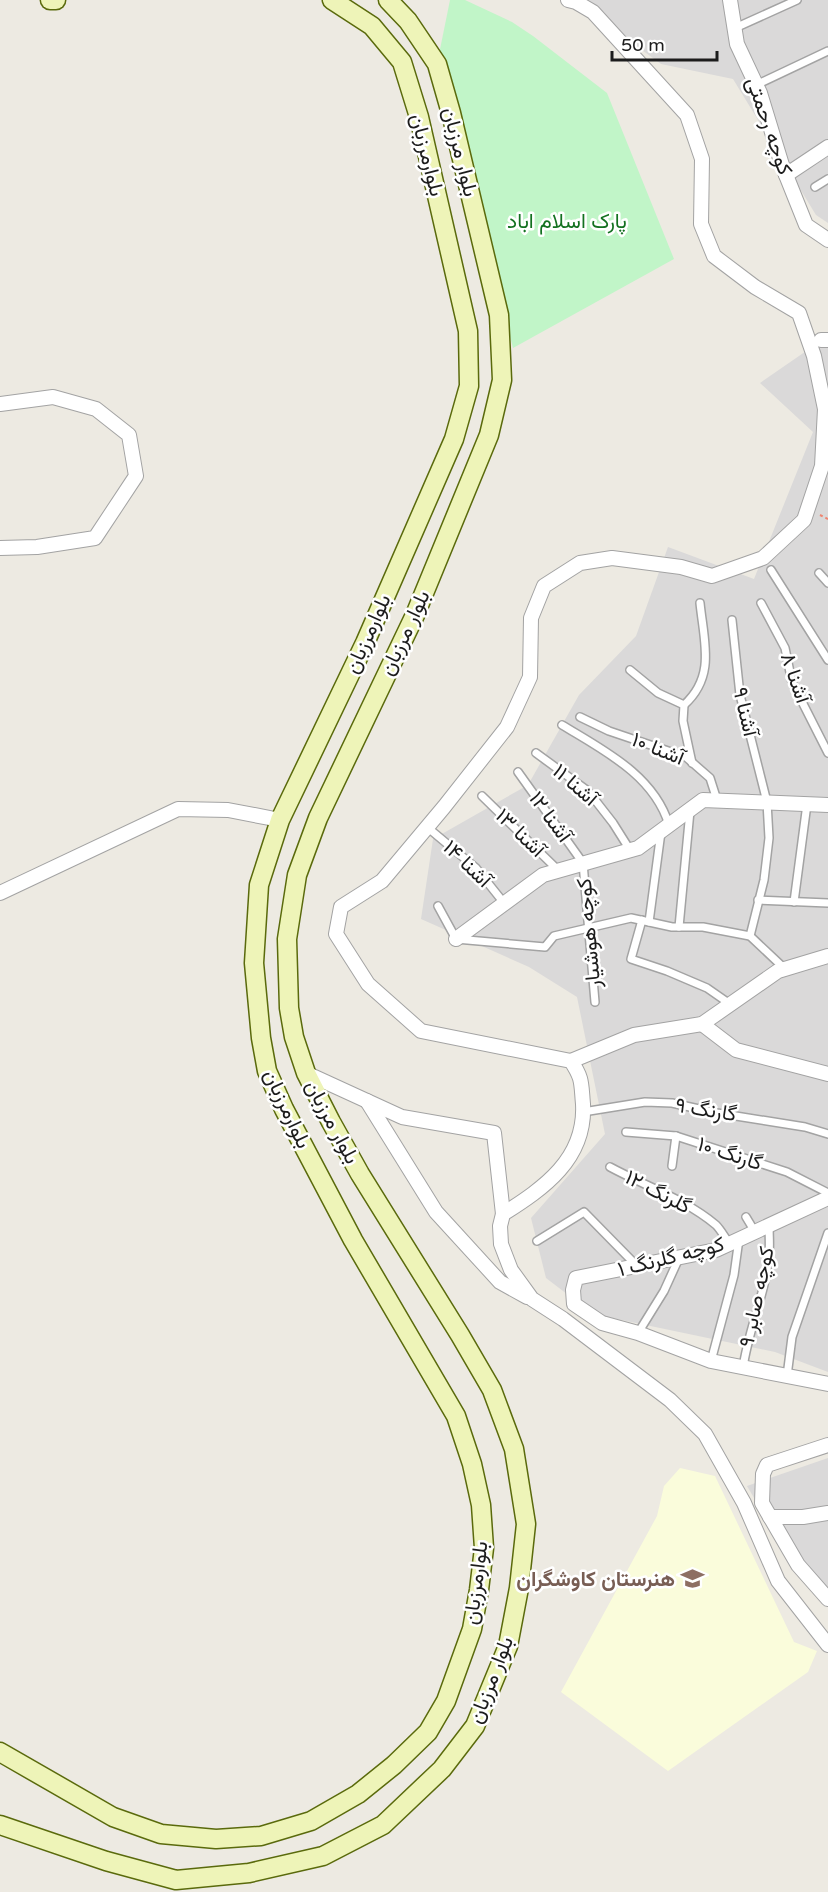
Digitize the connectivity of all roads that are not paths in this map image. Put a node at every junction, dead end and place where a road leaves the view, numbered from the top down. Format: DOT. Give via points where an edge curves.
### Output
graph roads {
  1 [pos="50,0"];
  2 [pos="56,0"];
  3 [pos="332,0"];
  4 [pos="388,0"];
  5 [pos="730,0"];
  6 [pos="797,0"];
  7 [pos="574,1"];
  8 [pos="735,28"];
  9 [pos="828,51"];
  10 [pos="756,85"];
  11 [pos="828,147"];
  12 [pos="786,175"];
  13 [pos="828,179"];
  14 [pos="815,187"];
  15 [pos="828,240"];
  16 [pos="0,404"];
  17 [pos="0,548"];
  18 [pos="771,570"];
  19 [pos="819,573"];
  20 [pos="828,583"];
  21 [pos="700,603"];
  22 [pos="761,603"];
  23 [pos="732,620"];
  24 [pos="828,660"];
  25 [pos="630,670"];
  26 [pos="684,705"];
  27 [pos="580,717"];
  28 [pos="562,725"];
  29 [pos="536,753"];
  30 [pos="828,753"];
  31 [pos="692,763"];
  32 [pos="518,772"];
  33 [pos="482,796"];
  34 [pos="717,800"];
  35 [pos="767,802"];
  36 [pos="807,804"];
  37 [pos="828,805"];
  38 [pos="690,809"];
  39 [pos="280,820"];
  40 [pos="427,827"];
  41 [pos="665,828"];
  42 [pos="630,850"];
  43 [pos="583,863"];
  44 [pos="558,870"];
  45 [pos="0,893"];
  46 [pos="758,900"];
  47 [pos="794,902"];
  48 [pos="504,903"];
  49 [pos="828,903"];
  50 [pos="438,906"];
  51 [pos="646,921"];
  52 [pos="588,927"];
  53 [pos="679,927"];
  54 [pos="750,936"];
  55 [pos="456,939"];
  56 [pos="828,956"];
  57 [pos="785,969"];
  58 [pos="595,1002"];
  59 [pos="730,1004"];
  60 [pos="702,1024"];
  61 [pos="571,1060"];
  62 [pos="306,1073"];
  63 [pos="828,1074"];
  64 [pos="367,1100"];
  65 [pos="583,1112"];
  66 [pos="626,1132"];
  67 [pos="828,1134"];
  68 [pos="676,1137"];
  69 [pos="672,1166"];
  70 [pos="610,1167"];
  71 [pos="828,1196"];
  72 [pos="503,1214"];
  73 [pos="746,1217"];
  74 [pos="769,1226"];
  75 [pos="755,1232"];
  76 [pos="828,1233"];
  77 [pos="537,1241"];
  78 [pos="734,1241"];
  79 [pos="679,1258"];
  80 [pos="638,1267"];
  81 [pos="532,1299"];
  82 [pos="638,1333"];
  83 [pos="711,1361"];
  84 [pos="743,1368"];
  85 [pos="787,1376"];
  86 [pos="828,1384"];
  87 [pos="828,1445"];
  88 [pos="828,1513"];
  89 [pos="770,1517"];
  90 [pos="828,1599"];
  91 [pos="828,1645"];
  92 [pos="0,1752"];
  93 [pos="0,1825"];
  1 -- 2 [label="main road"];
  3 -- 39 [label="main road, بلوارمرزبان" via="372,27 402,62 419,117 468,331 470,386 450,450 365,643"];
  4 -- 62 [label="main road, بلوار مرزبان" via="408,21 437,64 499,315 502,380 489,435 415,615 318,818 297,875 287,939 289,1008"];
  5 -- 8 [label="street, کوچه رحمتی"];
  6 -- 8 [label="lane"];
  7 -- 40 [label="street" via="592,12 687,115 702,159 701,224 714,256 799,313 814,356 825,410 822,466 804,520 763,558 712,576 681,567 612,558 580,563 544,586 531,618 530,677 507,727"];
  8 -- 10 [label="street, کوچه رحمتی" via="737,44"];
  9 -- 10 [label="lane"];
  10 -- 12 [label="street, کوچه رحمتی"];
  11 -- 12 [label="street"];
  12 -- 15 [label="street, کوچه رحمتی" via="806,225"];
  13 -- 14 [label="lane"];
  16 -- 17 [label="street" via="53,397 96,409 129,435 136,476 95,538"];
  18 -- 24 [label="lane"];
  19 -- 20 [label="lane"];
  21 -- 26 [label="lane" via="707,661 696,694"];
  22 -- 30 [label="lane, آشنا ۸" via="785,648 792,682"];
  23 -- 35 [label="lane, آشنا ۹" via="740,695"];
  25 -- 26 [label="lane" via="658,693"];
  26 -- 31 [label="lane" via="683,721"];
  27 -- 31 [label="lane, آشنا ۱۰" via="686,757"];
  28 -- 41 [label="lane, آشنا ۱۰" via="637,776 664,809"];
  29 -- 42 [label="lane, آشنا ۱۱" via="588,791"];
  31 -- 34 [label="lane, آشنا ۱۰" via="710,778"];
  32 -- 43 [label="lane, آشنا ۱۲"];
  33 -- 44 [label="lane, آشنا ۱۳"];
  34 -- 35 [label="street"];
  34 -- 38 [label="street" via="703,800"];
  35 -- 36 [label="street"];
  35 -- 46 [label="lane, آشنا ۹" via="769,838"];
  36 -- 37 [label="street"];
  36 -- 47 [label="lane"];
  38 -- 41 [label="street"];
  38 -- 53 [label="lane"];
  39 -- 45 [label="street" via="228,810 178,810"];
  39 -- 92 [label="main road, بلوارمرزبان" via="259,885 254,963 267,1071 353,1240 456,1416 481,1505 484,1548 472,1629 446,1701 428,1731 394,1765 358,1794 311,1821 261,1836 216,1839 161,1834 112,1817"];
  40 -- 48 [label="lane, آشنا ۱۴" via="476,868"];
  40 -- 61 [label="street" via="382,881 341,907 336,934 368,984 421,1031"];
  41 -- 42 [label="street"];
  41 -- 51 [label="lane"];
  42 -- 43 [label="street"];
  43 -- 44 [label="street"];
  43 -- 52 [label="lane, کوچه هوشیار"];
  44 -- 48 [label="street" via="543,875"];
  46 -- 47 [label="lane"];
  46 -- 54 [label="lane, آشنا ۹"];
  47 -- 49 [label="lane"];
  48 -- 55 [label="street"];
  50 -- 55 [label="lane"];
  51 -- 52 [label="lane" via="631,918"];
  51 -- 53 [label="lane"];
  51 -- 59 [label="lane" via="631,959 707,988"];
  52 -- 55 [label="lane" via="554,936 545,947"];
  52 -- 58 [label="lane, کوچه هوشیار"];
  53 -- 54 [label="lane" via="703,927"];
  54 -- 57 [label="lane"];
  56 -- 57 [label="street"];
  57 -- 59 [label="street"];
  59 -- 60 [label="street"];
  60 -- 61 [label="street" via="634,1035"];
  60 -- 63 [label="street" via="736,1050"];
  61 -- 65 [label="street" via="581,1076"];
  62 -- 64 [label="street"];
  62 -- 93 [label="main road, بلوار مرزبان" via="360,1174 492,1390 514,1449 526,1524 508,1646 475,1726 442,1769 383,1825 322,1856 249,1873 176,1880"];
  64 -- 72 [label="street" via="402,1117 494,1133"];
  64 -- 81 [label="street" via="436,1212 500,1282"];
  65 -- 67 [label="lane, گارنگ ۹" via="645,1102 672,1103 805,1126"];
  65 -- 72 [label="street" via="582,1128 571,1156 538,1191"];
  66 -- 68 [label="lane, گارنگ ۱۰"];
  68 -- 69 [label="lane"];
  68 -- 71 [label="lane, گارنگ ۱۰" via="787,1172"];
  70 -- 78 [label="lane, گلرنگ ۱۲" via="686,1204"];
  71 -- 74 [label="street, کوچه گلرنگ ۱"];
  72 -- 81 [label="street" via="501,1244 511,1270"];
  73 -- 75 [label="lane"];
  74 -- 75 [label="street, کوچه گلرنگ ۱"];
  74 -- 84 [label="lane, کوچه صابر ۹" via="769,1255"];
  75 -- 78 [label="street, کوچه گلرنگ ۱"];
  76 -- 85 [label="lane" via="792,1337"];
  77 -- 80 [label="lane" via="584,1212"];
  78 -- 79 [label="street, کوچه گلرنگ ۱" via="716,1250"];
  78 -- 83 [label="lane" via="734,1275"];
  79 -- 80 [label="street, کوچه گلرنگ ۱"];
  79 -- 82 [label="lane"];
  80 -- 82 [label="street, کوچه گلرنگ ۱" via="576,1278 573,1290 574,1304 602,1323"];
  81 -- 91 [label="street" via="670,1400 705,1434 744,1503 778,1581"];
  82 -- 83 [label="street"];
  83 -- 84 [label="street"];
  84 -- 85 [label="street"];
  85 -- 86 [label="street"];
  87 -- 89 [label="street" via="766,1465 762,1503"];
  88 -- 89 [label="street"];
  89 -- 90 [label="street" via="798,1565"];
}
